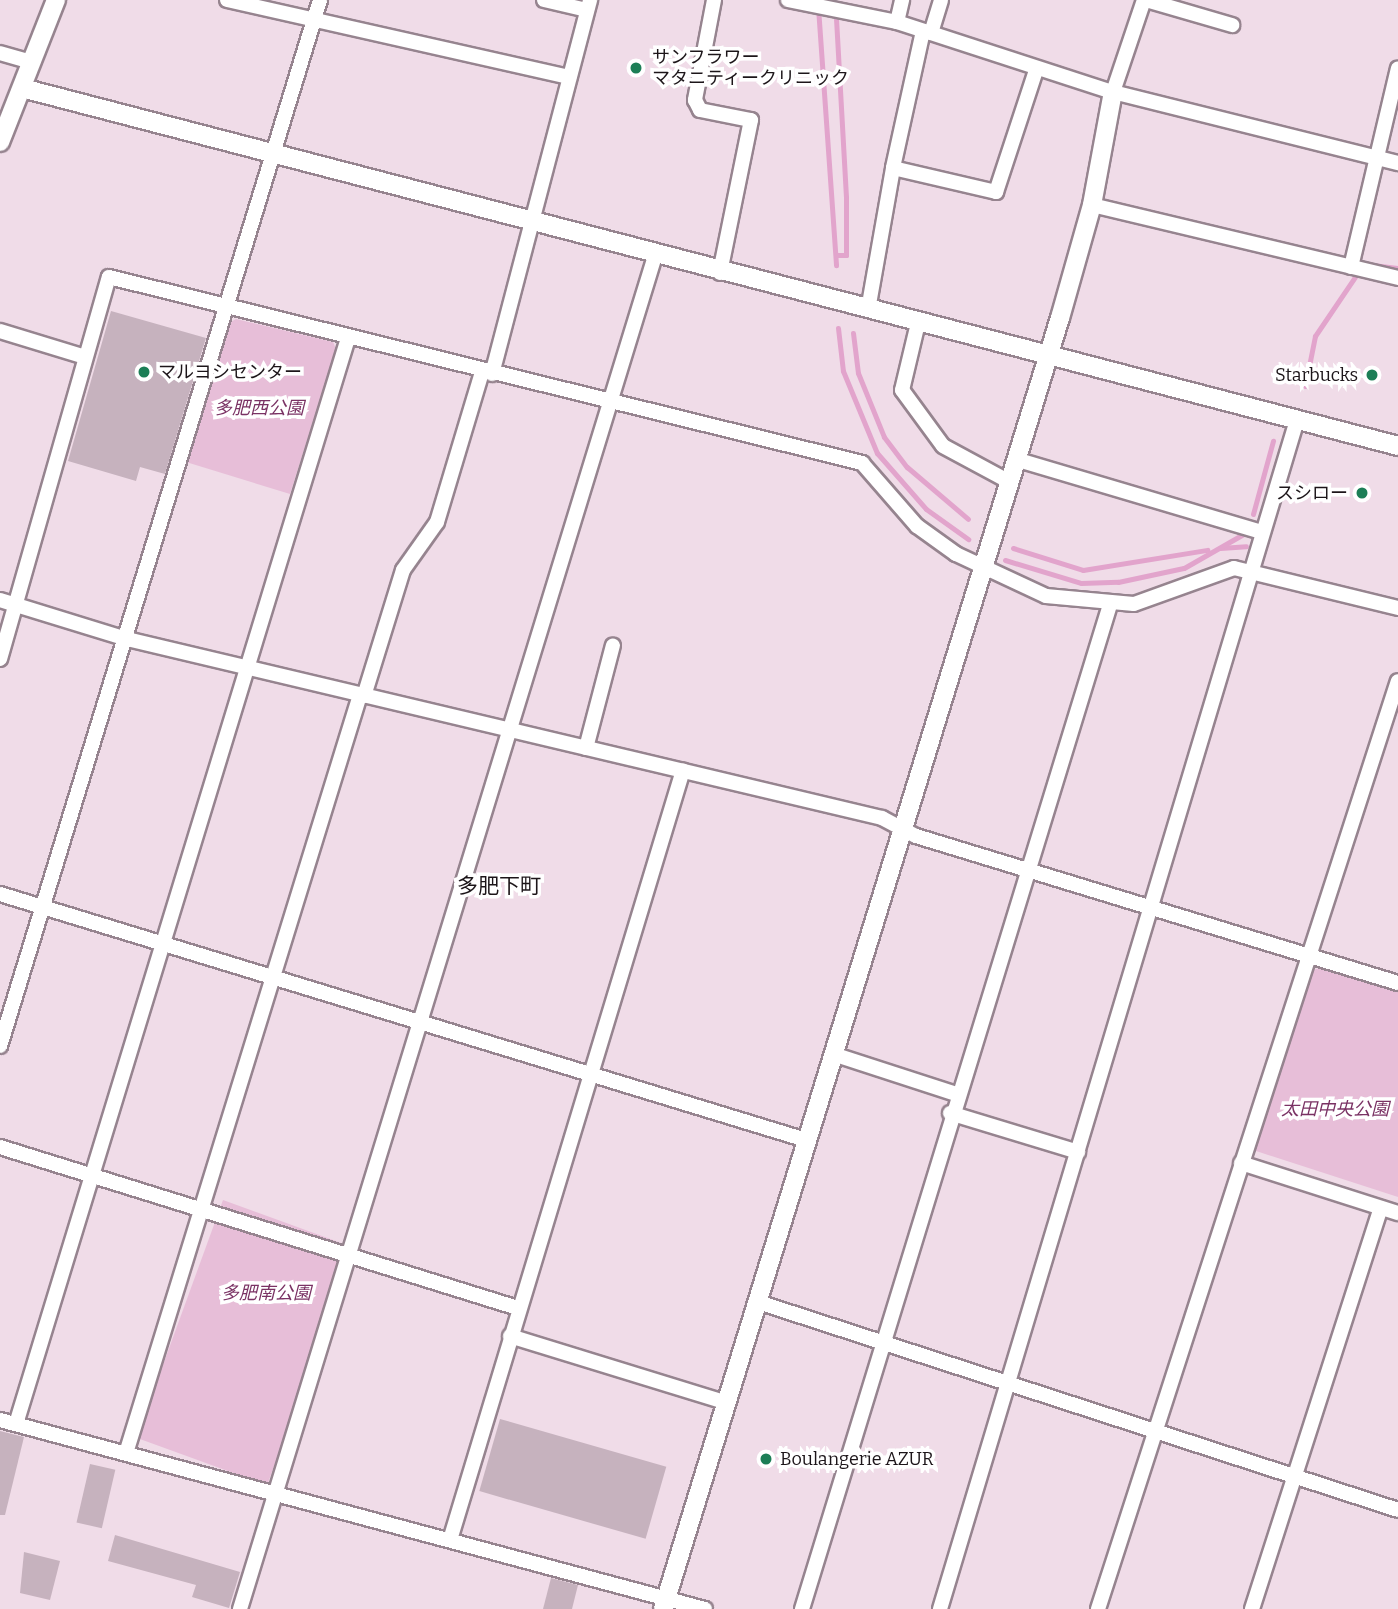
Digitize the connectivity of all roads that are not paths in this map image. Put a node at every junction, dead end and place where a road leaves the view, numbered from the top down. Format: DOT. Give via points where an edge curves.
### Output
graph roads {
  1 [pos="56,0"];
  2 [pos="227,0"];
  3 [pos="320,0"];
  4 [pos="544,0"];
  5 [pos="713,0"];
  6 [pos="788,0"];
  7 [pos="902,0"];
  8 [pos="941,0"];
  9 [pos="1145,0"];
  10 [pos="588,5"];
  11 [pos="825,6"];
  12 [pos="315,20"];
  13 [pos="897,22"];
  14 [pos="1232,25"];
  15 [pos="927,32"];
  16 [pos="0,53"];
  17 [pos="32,62"];
  18 [pos="1398,68"];
  19 [pos="1036,70"];
  20 [pos="569,77"];
  21 [pos="22,88"];
  22 [pos="1113,92"];
  23 [pos="1394,105"];
  24 [pos="0,142"];
  25 [pos="273,158"];
  26 [pos="1377,158"];
  27 [pos="1398,163"];
  28 [pos="893,168"];
  29 [pos="1092,205"];
  30 [pos="534,225"];
  31 [pos="655,256"];
  32 [pos="1351,267"];
  33 [pos="720,273"];
  34 [pos="1398,278"];
  35 [pos="225,307"];
  36 [pos="868,310"];
  37 [pos="918,323"];
  38 [pos="0,331"];
  39 [pos="348,338"];
  40 [pos="1048,356"];
  41 [pos="85,357"];
  42 [pos="487,373"];
  43 [pos="610,399"];
  44 [pos="1297,421"];
  45 [pos="1398,446"];
  46 [pos="1015,460"];
  47 [pos="1008,481"];
  48 [pos="1262,532"];
  49 [pos="981,567"];
  50 [pos="1252,569"];
  51 [pos="0,600"];
  52 [pos="17,605"];
  53 [pos="1110,605"];
  54 [pos="1398,608"];
  55 [pos="127,639"];
  56 [pos="613,645"];
  57 [pos="0,659"];
  58 [pos="247,668"];
  59 [pos="1398,681"];
  60 [pos="362,696"];
  61 [pos="508,730"];
  62 [pos="586,748"];
  63 [pos="683,770"];
  64 [pos="901,828"];
  65 [pos="1024,869"];
  66 [pos="0,894"];
  67 [pos="43,906"];
  68 [pos="1149,906"];
  69 [pos="161,943"];
  70 [pos="1307,954"];
  71 [pos="273,975"];
  72 [pos="1398,983"];
  73 [pos="419,1020"];
  74 [pos="0,1046"];
  75 [pos="833,1054"];
  76 [pos="589,1073"];
  77 [pos="956,1094"];
  78 [pos="950,1112"];
  79 [pos="806,1140"];
  80 [pos="0,1147"];
  81 [pos="1078,1152"];
  82 [pos="1241,1163"];
  83 [pos="92,1176"];
  84 [pos="1381,1208"];
  85 [pos="202,1209"];
  86 [pos="1398,1213"];
  87 [pos="348,1253"];
  88 [pos="758,1302"];
  89 [pos="518,1308"];
  90 [pos="510,1336"];
  91 [pos="883,1343"];
  92 [pos="1010,1383"];
  93 [pos="728,1403"];
  94 [pos="0,1420"];
  95 [pos="16,1424"];
  96 [pos="1157,1431"];
  97 [pos="127,1450"];
  98 [pos="1296,1476"];
  99 [pos="275,1490"];
  100 [pos="1398,1510"];
  101 [pos="450,1540"];
  102 [pos="665,1604"];
  103 [pos="240,1609"];
  104 [pos="705,1609"];
  105 [pos="802,1609"];
  106 [pos="940,1609"];
  107 [pos="1097,1609"];
  108 [pos="1252,1609"];
  1 -- 17 [label="street"];
  2 -- 12 [label="street"];
  3 -- 12 [label="street"];
  4 -- 10 [label="street"];
  5 -- 33 [label="street" via="695,100 700,110 751,120"];
  6 -- 11 [label="street"];
  7 -- 13 [label="street"];
  8 -- 15 [label="street"];
  9 -- 14 [label="street"];
  9 -- 22 [label="street"];
  10 -- 20 [label="street"];
  11 -- 13 [label="street"];
  12 -- 20 [label="street"];
  12 -- 25 [label="street"];
  13 -- 15 [label="street"];
  15 -- 19 [label="street"];
  15 -- 28 [label="street"];
  16 -- 17 [label="street"];
  17 -- 21 [label="street"];
  18 -- 23 [label="street"];
  19 -- 22 [label="street"];
  19 -- 28 [label="street" via="996,192"];
  20 -- 30 [label="street"];
  21 -- 24 [label="street"];
  21 -- 25 [label="street"];
  22 -- 26 [label="street"];
  22 -- 29 [label="street"];
  23 -- 26 [label="street"];
  25 -- 30 [label="street"];
  25 -- 35 [label="street"];
  26 -- 27 [label="street"];
  26 -- 32 [label="street"];
  28 -- 36 [label="street"];
  29 -- 32 [label="street"];
  29 -- 40 [label="street"];
  30 -- 31 [label="street"];
  30 -- 42 [label="street"];
  31 -- 33 [label="street"];
  31 -- 43 [label="street"];
  32 -- 34 [label="street"];
  33 -- 36 [label="street"];
  35 -- 39 [label="street"];
  35 -- 41 [label="street" via="109,277"];
  35 -- 55 [label="street"];
  36 -- 37 [label="street"];
  37 -- 40 [label="street"];
  37 -- 47 [label="street" via="902,390 943,446"];
  38 -- 41 [label="street"];
  39 -- 42 [label="street"];
  39 -- 58 [label="street"];
  40 -- 44 [label="street"];
  40 -- 46 [label="street"];
  41 -- 52 [label="street"];
  42 -- 43 [label="street"];
  42 -- 60 [label="street" via="437,522 403,570"];
  43 -- 49 [label="street" via="862,463 917,526"];
  43 -- 61 [label="street"];
  44 -- 45 [label="street"];
  44 -- 48 [label="street"];
  46 -- 47 [label="street"];
  46 -- 48 [label="street"];
  47 -- 49 [label="street"];
  48 -- 50 [label="street"];
  49 -- 53 [label="street" via="1046,596"];
  49 -- 64 [label="street"];
  50 -- 53 [label="street" via="1217,569 1159,597"];
  50 -- 54 [label="street"];
  50 -- 68 [label="street"];
  51 -- 52 [label="street"];
  52 -- 55 [label="street"];
  52 -- 57 [label="street"];
  53 -- 65 [label="street"];
  55 -- 58 [label="street"];
  55 -- 67 [label="street"];
  56 -- 62 [label="street"];
  58 -- 60 [label="street"];
  58 -- 69 [label="street"];
  59 -- 70 [label="street"];
  60 -- 61 [label="street"];
  60 -- 71 [label="street"];
  61 -- 62 [label="street"];
  61 -- 73 [label="street"];
  62 -- 63 [label="street"];
  63 -- 64 [label="street"];
  63 -- 76 [label="street"];
  64 -- 65 [label="street"];
  64 -- 75 [label="street"];
  65 -- 68 [label="street"];
  65 -- 77 [label="street"];
  66 -- 67 [label="street"];
  67 -- 69 [label="street"];
  67 -- 74 [label="street"];
  68 -- 70 [label="street"];
  68 -- 81 [label="street"];
  69 -- 71 [label="street"];
  69 -- 83 [label="street"];
  70 -- 72 [label="street"];
  70 -- 82 [label="street"];
  71 -- 73 [label="street"];
  71 -- 85 [label="street"];
  73 -- 76 [label="street"];
  73 -- 87 [label="street"];
  75 -- 77 [label="street"];
  75 -- 79 [label="street"];
  76 -- 79 [label="street"];
  76 -- 89 [label="street"];
  77 -- 78 [label="street"];
  78 -- 81 [label="street"];
  78 -- 91 [label="street"];
  79 -- 88 [label="street"];
  80 -- 83 [label="street"];
  81 -- 92 [label="street"];
  82 -- 84 [label="street"];
  82 -- 96 [label="street"];
  83 -- 85 [label="street"];
  83 -- 95 [label="street"];
  84 -- 86 [label="street"];
  84 -- 98 [label="street"];
  85 -- 87 [label="street"];
  85 -- 97 [label="street"];
  87 -- 89 [label="street"];
  87 -- 99 [label="street"];
  88 -- 91 [label="street"];
  88 -- 93 [label="street"];
  89 -- 90 [label="street"];
  90 -- 93 [label="street"];
  90 -- 101 [label="street"];
  91 -- 92 [label="street"];
  91 -- 105 [label="street"];
  92 -- 96 [label="street"];
  92 -- 106 [label="street"];
  93 -- 102 [label="street"];
  94 -- 95 [label="street"];
  95 -- 97 [label="street"];
  96 -- 98 [label="street"];
  96 -- 107 [label="street"];
  97 -- 99 [label="street"];
  98 -- 100 [label="street"];
  98 -- 108 [label="street"];
  99 -- 101 [label="street"];
  99 -- 103 [label="street"];
  101 -- 102 [label="street"];
  102 -- 104 [label="street"];
}
